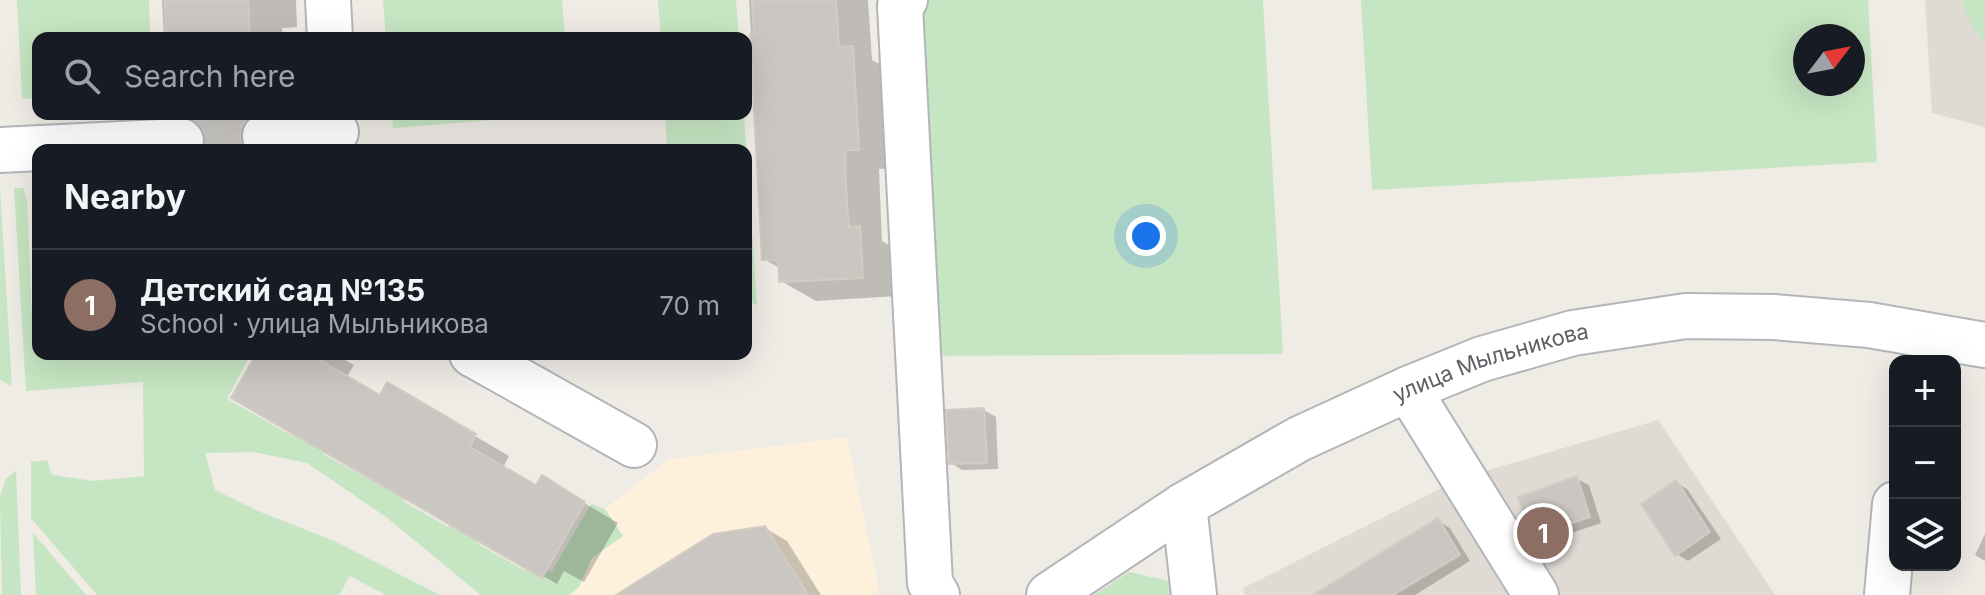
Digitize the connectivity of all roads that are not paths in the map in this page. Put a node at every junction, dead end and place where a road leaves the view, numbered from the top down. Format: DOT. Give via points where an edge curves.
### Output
graph roads {
  1 [pos="328,0"];
  2 [pos="905,0"];
  3 [pos="330,32"];
  4 [pos="336,132"];
  5 [pos="265,136"];
  6 [pos="181,141"];
  7 [pos="121,144"];
  8 [pos="32,148"];
  9 [pos="0,150"];
  10 [pos="1985,345"];
  11 [pos="1924,348"];
  12 [pos="483,360"];
  13 [pos="1408,389"];
  14 [pos="634,445"];
  15 [pos="1184,505"];
  16 [pos="1889,571"];
  17 [pos="937,595"];
  18 [pos="1049,595"];
  19 [pos="1194,595"];
  20 [pos="1536,595"];
  21 [pos="1887,595"];
  1 -- 3 [label="street"];
  2 -- 17 [label="street" via="900,6 930,583"];
  4 -- 5 [label="street"];
  6 -- 7 [label="street"];
  8 -- 9 [label="street"];
  10 -- 11 [label="street, улица Мыльникова"];
  11 -- 13 [label="street, улица Мыльникова" via="1869,325 1686,316 1573,333 1482,359"];
  12 -- 14 [label="street"];
  13 -- 15 [label="street, улица Мыльникова" via="1299,439"];
  13 -- 20 [label="street"];
  15 -- 18 [label="street, улица Мыльникова"];
  15 -- 19 [label="street"];
  16 -- 21 [label="street"];
}
